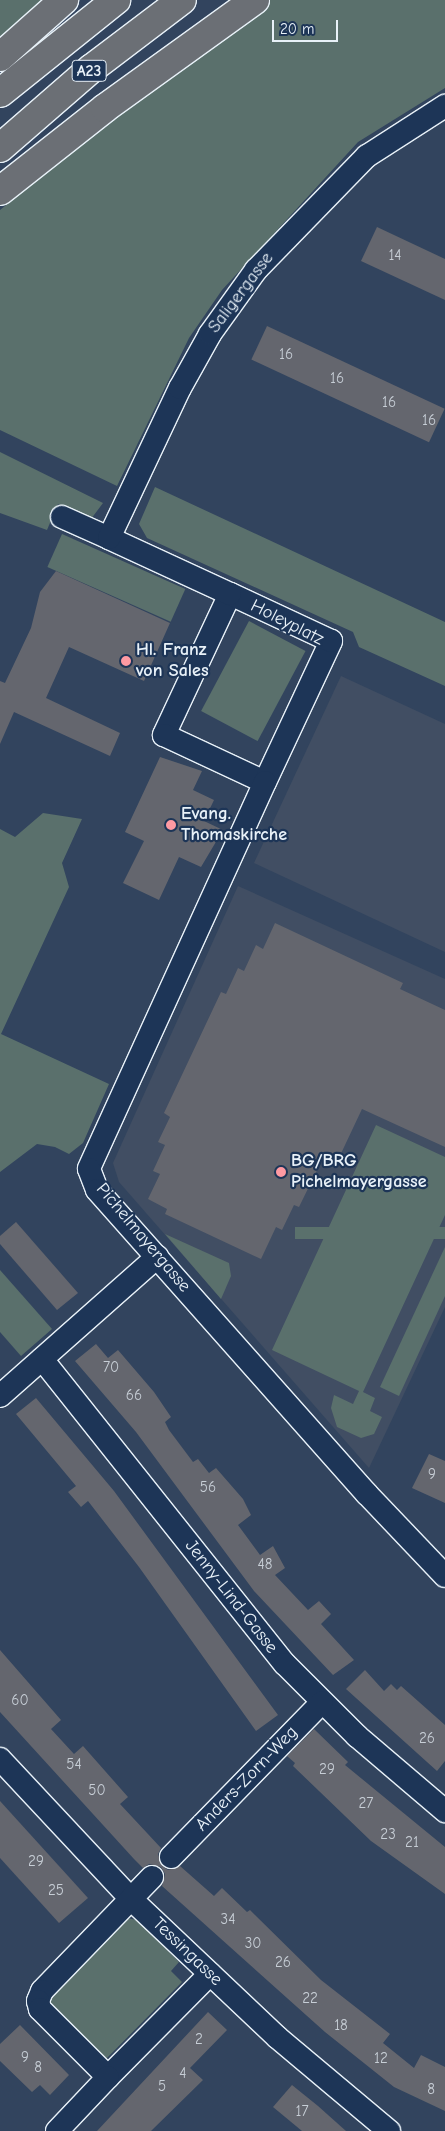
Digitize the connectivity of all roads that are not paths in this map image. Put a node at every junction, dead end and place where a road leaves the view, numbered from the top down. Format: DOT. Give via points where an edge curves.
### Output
graph roads {
  1 [pos="64,0"];
  2 [pos="116,0"];
  3 [pos="182,0"];
  4 [pos="255,0"];
  5 [pos="0,57"];
  6 [pos="0,93"];
  7 [pos="445,106"];
  8 [pos="0,148"];
  9 [pos="0,192"];
  10 [pos="62,517"];
  11 [pos="109,538"];
  12 [pos="230,594"];
  13 [pos="265,782"];
  14 [pos="157,1257"];
  15 [pos="42,1359"];
  16 [pos="0,1396"];
  17 [pos="445,1576"];
  18 [pos="322,1702"];
  19 [pos="0,1759"];
  20 [pos="445,1811"];
  21 [pos="171,1857"];
  22 [pos="152,1877"];
  23 [pos="131,1899"];
  24 [pos="210,1974"];
  25 [pos="108,2076"];
  26 [pos="57,2131"];
  27 [pos="389,2131"];
  1 -- 5 [label="highway"];
  2 -- 6 [label="highway, A23"];
  3 -- 8 [label="highway, A23" via="91,69"];
  4 -- 9 [label="highway" via="105,108"];
  7 -- 11 [label="street, Saligergasse" via="367,156 256,270 210,334 180,388"];
  10 -- 11 [label="street"];
  11 -- 12 [label="street"];
  12 -- 13 [label="street, Holeyplatz" via="330,641"];
  12 -- 13 [label="street, Holeyplatz" via="164,735"];
  13 -- 14 [label="street, Pichelmayergasse" via="89,1169 97,1190"];
  14 -- 15 [label="street"];
  14 -- 17 [label="street, Pichelmayergasse" via="367,1494"];
  15 -- 16 [label="street"];
  15 -- 18 [label="street, Jenny-Lind-Gasse" via="128,1462 244,1617"];
  18 -- 20 [label="street, Jenny-Lind-Gasse"];
  18 -- 21 [label="street, Anders-Zorn-Weg"];
  19 -- 23 [label="street, Tessingasse"];
  22 -- 23 [label="street"];
  23 -- 24 [label="street, Tessingasse"];
  23 -- 25 [label="street" via="38,1998 43,2012"];
  24 -- 25 [label="street"];
  24 -- 27 [label="street, Tessingasse" via="278,2038"];
  25 -- 26 [label="street"];
}
